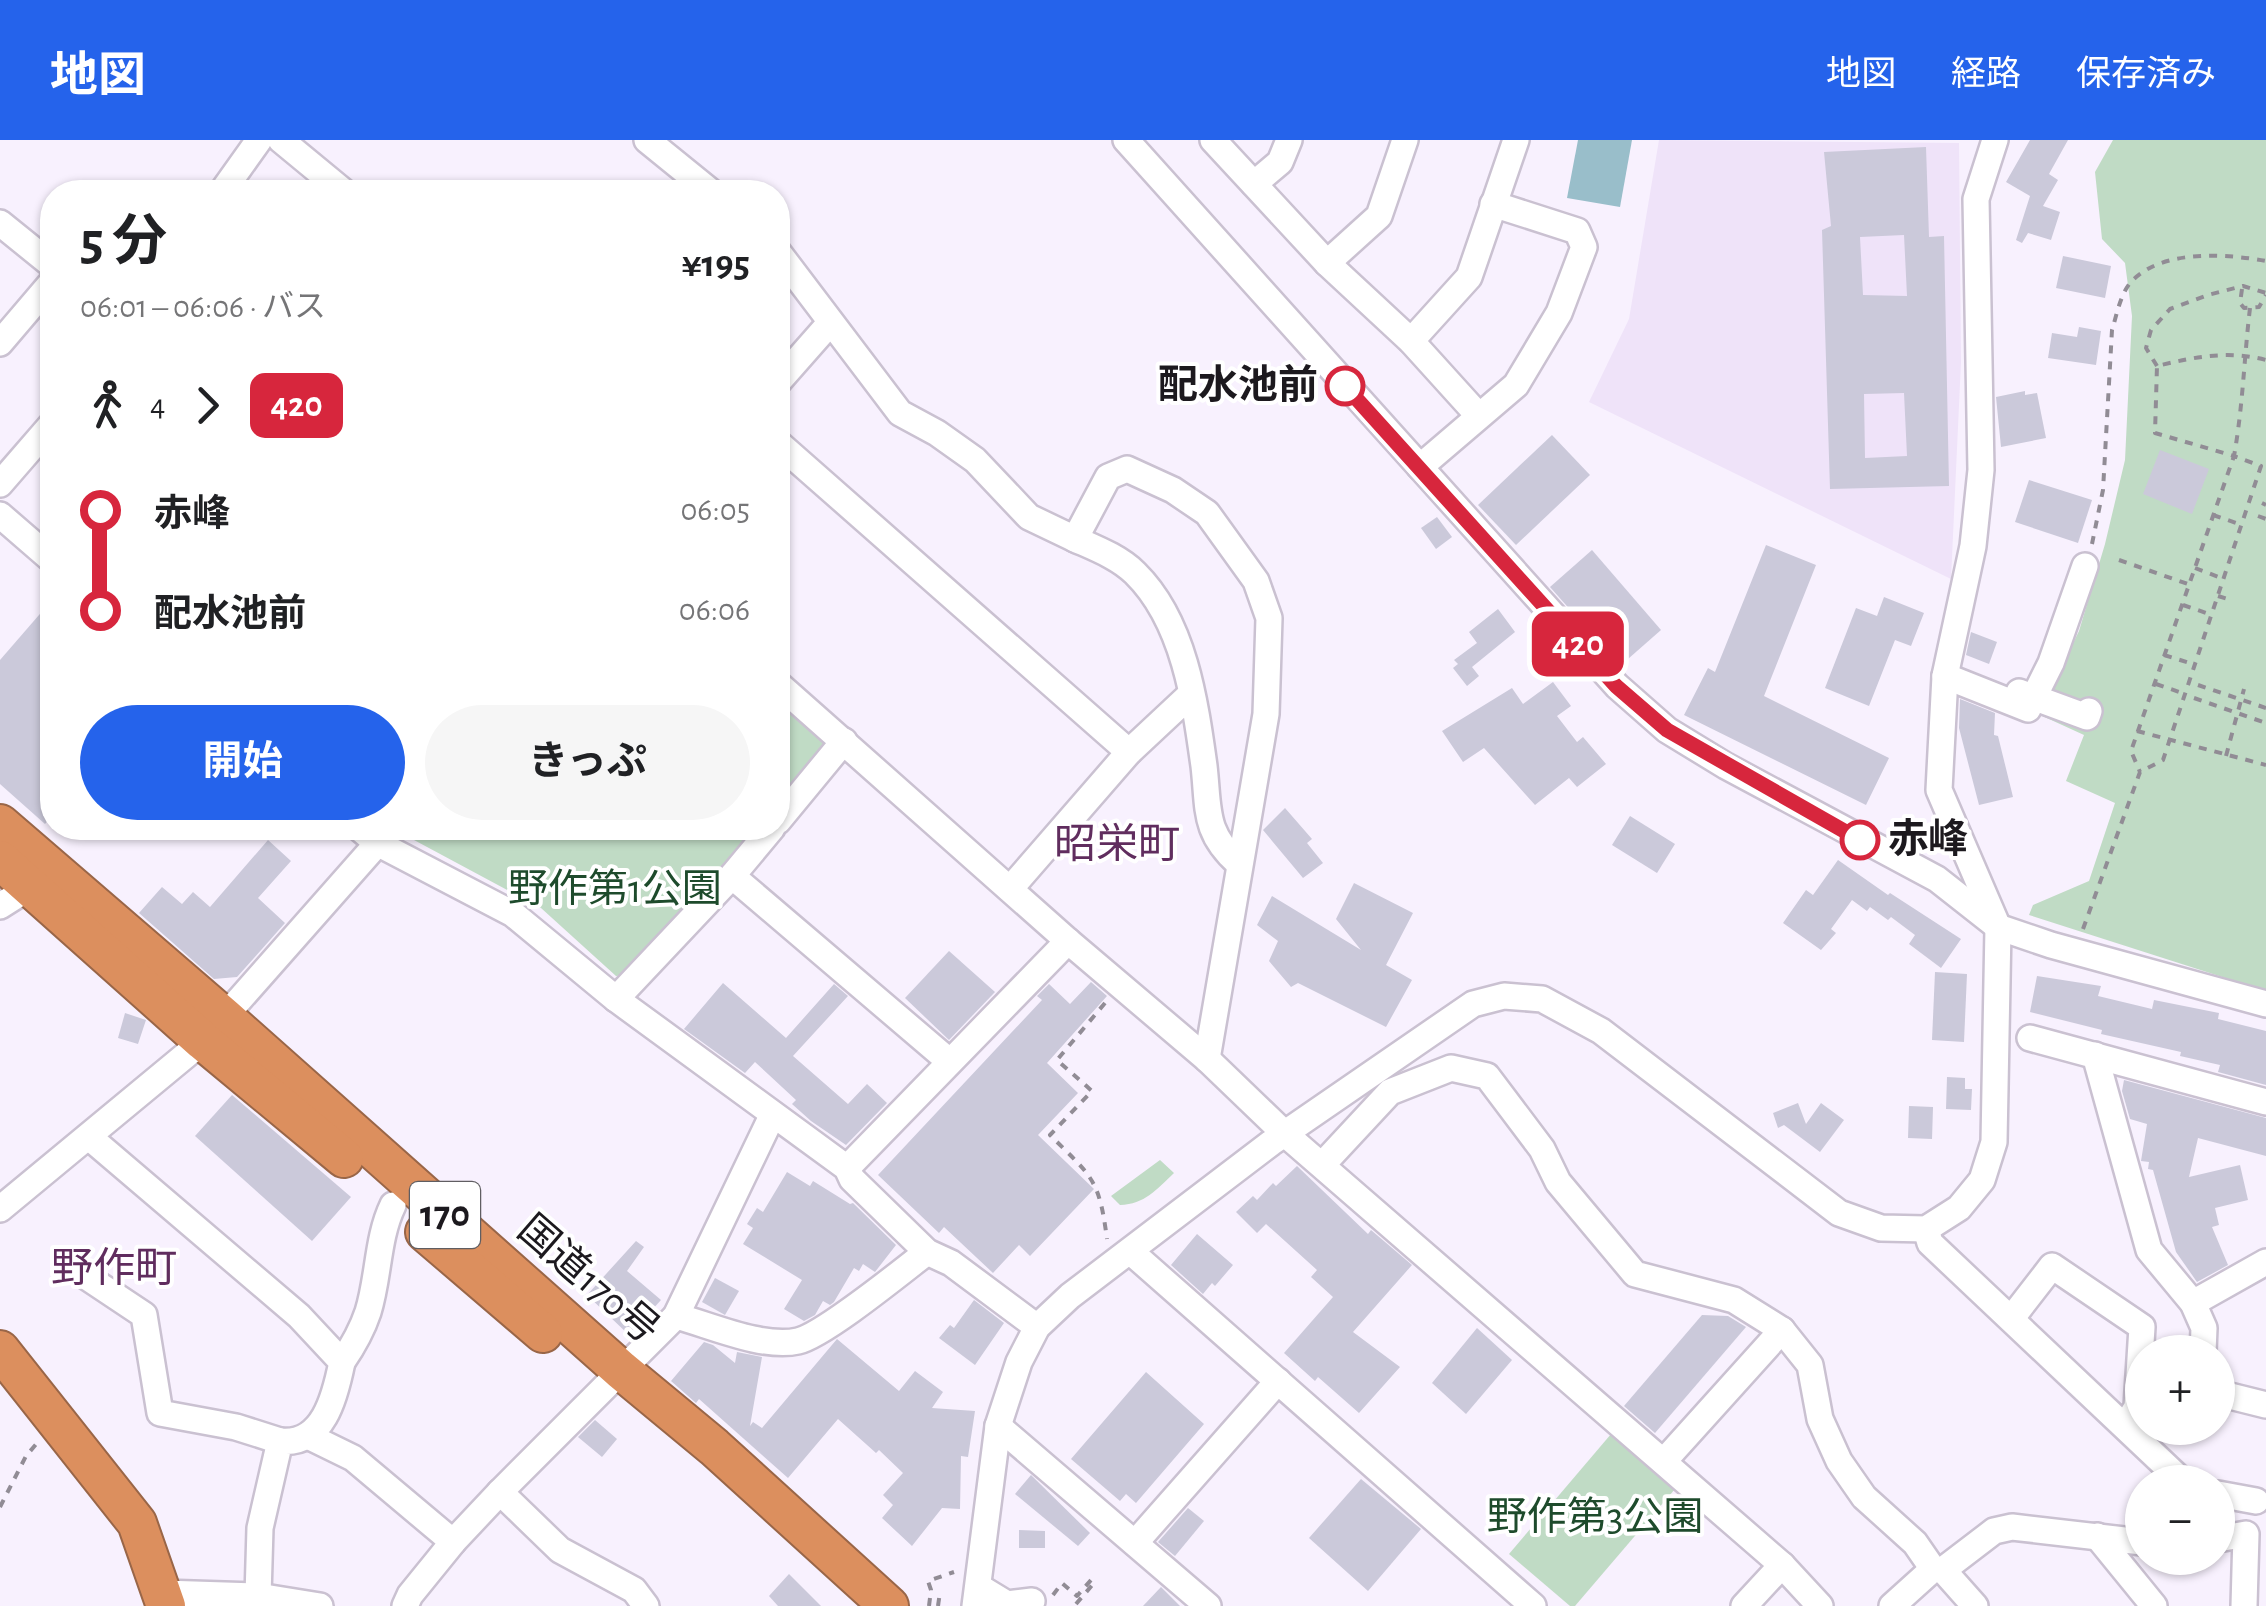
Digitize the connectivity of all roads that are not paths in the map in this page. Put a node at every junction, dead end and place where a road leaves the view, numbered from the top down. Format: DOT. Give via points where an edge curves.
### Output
graph roads {
  1 [pos="259,140"];
  2 [pos="281,140"];
  3 [pos="647,140"];
  4 [pos="1126,140"];
  5 [pos="1213,140"];
  6 [pos="1290,140"];
  7 [pos="1405,140"];
  8 [pos="1516,140"];
  9 [pos="1995,140"];
  10 [pos="231,180"];
  11 [pos="329,180"];
  12 [pos="696,180"];
  13 [pos="1254,184"];
  14 [pos="1493,204"];
  15 [pos="0,223"];
  16 [pos="40,255"];
  17 [pos="1327,263"];
  18 [pos="790,268"];
  19 [pos="40,296"];
  20 [pos="830,323"];
  21 [pos="1411,341"];
  22 [pos="0,343"];
  23 [pos="790,368"];
  24 [pos="1478,415"];
  25 [pos="40,438"];
  26 [pos="790,454"];
  27 [pos="1420,466"];
  28 [pos="0,484"];
  29 [pos="0,515"];
  30 [pos="1075,539"];
  31 [pos="40,550"];
  32 [pos="2088,556"];
  33 [pos="1947,671"];
  34 [pos="790,694"];
  35 [pos="1190,695"];
  36 [pos="2034,697"];
  37 [pos="2089,710"];
  38 [pos="844,741"];
  39 [pos="1129,752"];
  40 [pos="790,806"];
  41 [pos="0,824"];
  42 [pos="370,840"];
  43 [pos="388,840"];
  44 [pos="762,840"];
  45 [pos="0,860"];
  46 [pos="1238,864"];
  47 [pos="732,876"];
  48 [pos="1010,889"];
  49 [pos="15,896"];
  50 [pos="1998,927"];
  51 [pos="1068,941"];
  52 [pos="616,999"];
  53 [pos="2266,1004"];
  54 [pos="214,1029"];
  55 [pos="2030,1038"];
  56 [pos="2095,1055"];
  57 [pos="1207,1059"];
  58 [pos="950,1061"];
  59 [pos="2266,1102"];
  60 [pos="772,1116"];
  61 [pos="1284,1132"];
  62 [pos="88,1136"];
  63 [pos="1322,1164"];
  64 [pos="847,1168"];
  65 [pos="393,1204"];
  66 [pos="0,1209"];
  67 [pos="1926,1229"];
  68 [pos="1120,1248"];
  69 [pos="927,1252"];
  70 [pos="2266,1262"];
  71 [pos="75,1269"];
  72 [pos="2194,1303"];
  73 [pos="676,1316"];
  74 [pos="2011,1319"];
  75 [pos="1037,1327"];
  76 [pos="1782,1330"];
  77 [pos="2142,1335"];
  78 [pos="2204,1335"];
  79 [pos="0,1350"];
  80 [pos="342,1362"];
  81 [pos="613,1378"];
  82 [pos="1278,1381"];
  83 [pos="2235,1397"];
  84 [pos="2266,1405"];
  85 [pos="2125,1425"];
  86 [pos="998,1426"];
  87 [pos="308,1436"];
  88 [pos="280,1441"];
  89 [pos="2146,1445"];
  90 [pos="1664,1461"];
  91 [pos="2166,1465"];
  92 [pos="500,1492"];
  93 [pos="2235,1497"];
  94 [pos="2256,1501"];
  95 [pos="2097,1536"];
  96 [pos="2235,1536"];
  97 [pos="2125,1540"];
  98 [pos="454,1542"];
  99 [pos="1135,1543"];
  100 [pos="1782,1565"];
  101 [pos="1938,1570"];
  102 [pos="258,1596"];
  103 [pos="977,1597"];
  104 [pos="165,1600"];
  105 [pos="635,1600"];
  106 [pos="2252,1603"];
  107 [pos="1038,1604"];
  108 [pos="320,1606"];
  109 [pos="405,1606"];
  110 [pos="852,1606"];
  111 [pos="889,1606"];
  112 [pos="1208,1606"];
  113 [pos="1533,1606"];
  114 [pos="1744,1606"];
  115 [pos="1820,1606"];
  116 [pos="1892,1606"];
  117 [pos="1975,1606"];
  118 [pos="2154,1606"];
  1 -- 10 [label="street"];
  2 -- 11 [label="street"];
  3 -- 12 [label="street"];
  4 -- 27 [label="street"];
  5 -- 13 [label="street"];
  6 -- 13 [label="street" via="1280,162"];
  7 -- 17 [label="street" via="1379,216"];
  8 -- 14 [label="street"];
  9 -- 33 [label="street" via="1976,200 1981,470"];
  13 -- 17 [label="street"];
  14 -- 21 [label="street" via="1469,277"];
  14 -- 24 [label="street" via="1578,230 1584,246 1559,313 1516,385"];
  15 -- 16 [label="street"];
  17 -- 21 [label="street"];
  18 -- 20 [label="street"];
  19 -- 22 [label="street"];
  20 -- 23 [label="street"];
  20 -- 30 [label="street" via="900,413 975,460 1029,517"];
  21 -- 24 [label="street"];
  24 -- 27 [label="street"];
  25 -- 28 [label="street"];
  26 -- 39 [label="street"];
  27 -- 50 [label="street" via="1616,686 1667,730 1937,879"];
  29 -- 31 [label="street"];
  30 -- 35 [label="street" via="1133,570 1153,594 1170,620"];
  30 -- 46 [label="street" via="1108,476 1127,469 1207,513 1256,581 1270,618 1266,714"];
  32 -- 36 [label="street"];
  33 -- 36 [label="street" via="2028,709"];
  33 -- 50 [label="street" via="1938,790"];
  34 -- 38 [label="street"];
  35 -- 39 [label="street"];
  35 -- 46 [label="street" via="1206,805 1220,846"];
  36 -- 37 [label="street" via="2087,717"];
  38 -- 40 [label="street"];
  38 -- 48 [label="street"];
  39 -- 48 [label="street"];
  41 -- 54 [label="highway, 国道170号 / 170"];
  42 -- 54 [label="street"];
  43 -- 52 [label="street" via="514,914"];
  44 -- 47 [label="street"];
  45 -- 49 [label="highway, 国道170号 / 170"];
  46 -- 57 [label="street"];
  47 -- 52 [label="street"];
  47 -- 58 [label="street"];
  48 -- 51 [label="street"];
  49 -- 54 [label="highway, 国道170号 / 170"];
  50 -- 53 [label="street"];
  50 -- 67 [label="street" via="1994,1142 1982,1180 1958,1208"];
  51 -- 57 [label="street"];
  51 -- 58 [label="street"];
  52 -- 60 [label="street"];
  54 -- 62 [label="street"];
  54 -- 65 [label="highway, 国道170号 / 170"];
  54 -- 81 [label="highway, 国道170号 / 170" via="518,1264"];
  55 -- 56 [label="street"];
  56 -- 59 [label="street"];
  56 -- 72 [label="street" via="2149,1250"];
  57 -- 61 [label="street"];
  58 -- 64 [label="street"];
  60 -- 64 [label="street"];
  60 -- 73 [label="street"];
  61 -- 63 [label="street"];
  61 -- 67 [label="street" via="1473,1004 1504,996 1542,999 1601,1031 1839,1213 1881,1228"];
  61 -- 68 [label="street"];
  62 -- 66 [label="street"];
  62 -- 80 [label="street" via="299,1316"];
  63 -- 76 [label="street" via="1390,1092 1451,1068 1487,1076 1542,1149 1558,1182 1634,1274 1734,1300"];
  63 -- 90 [label="street"];
  64 -- 69 [label="street"];
  65 -- 80 [label="street" via="368,1312"];
  65 -- 81 [label="highway, 国道170号 / 170"];
  67 -- 74 [label="street" via="1930,1243"];
  68 -- 75 [label="street"];
  68 -- 82 [label="street"];
  69 -- 73 [label="street" via="799,1341 768,1342"];
  69 -- 75 [label="street"];
  70 -- 72 [label="street"];
  71 -- 88 [label="street" via="144,1315 160,1412"];
  72 -- 78 [label="street"];
  73 -- 81 [label="street"];
  74 -- 77 [label="street" via="2052,1266 2142,1327"];
  74 -- 85 [label="street"];
  75 -- 86 [label="street"];
  76 -- 90 [label="street"];
  76 -- 101 [label="street" via="1810,1365 1820,1419 1839,1461 1864,1497"];
  79 -- 104 [label="highway" via="136,1523"];
  80 -- 87 [label="street" via="327,1414"];
  81 -- 92 [label="street"];
  81 -- 110 [label="highway, 国道170号 / 170"];
  81 -- 111 [label="highway, 国道170号 / 170" via="714,1447"];
  82 -- 99 [label="street"];
  82 -- 113 [label="street"];
  83 -- 84 [label="street"];
  86 -- 99 [label="street"];
  86 -- 103 [label="street"];
  87 -- 88 [label="street"];
  87 -- 98 [label="street" via="353,1458"];
  88 -- 102 [label="street" via="260,1528"];
  89 -- 91 [label="street"];
  90 -- 100 [label="street"];
  92 -- 98 [label="street"];
  92 -- 105 [label="street" via="560,1550"];
  93 -- 94 [label="street"];
  95 -- 97 [label="street"];
  95 -- 101 [label="street" via="2012,1527 1994,1531"];
  95 -- 118 [label="street"];
  96 -- 106 [label="street" via="2246,1534"];
  98 -- 109 [label="street"];
  99 -- 112 [label="street"];
  100 -- 114 [label="street"];
  100 -- 115 [label="street"];
  101 -- 116 [label="street"];
  101 -- 117 [label="street"];
  102 -- 104 [label="street"];
  102 -- 108 [label="street"];
  103 -- 107 [label="street"];
}
